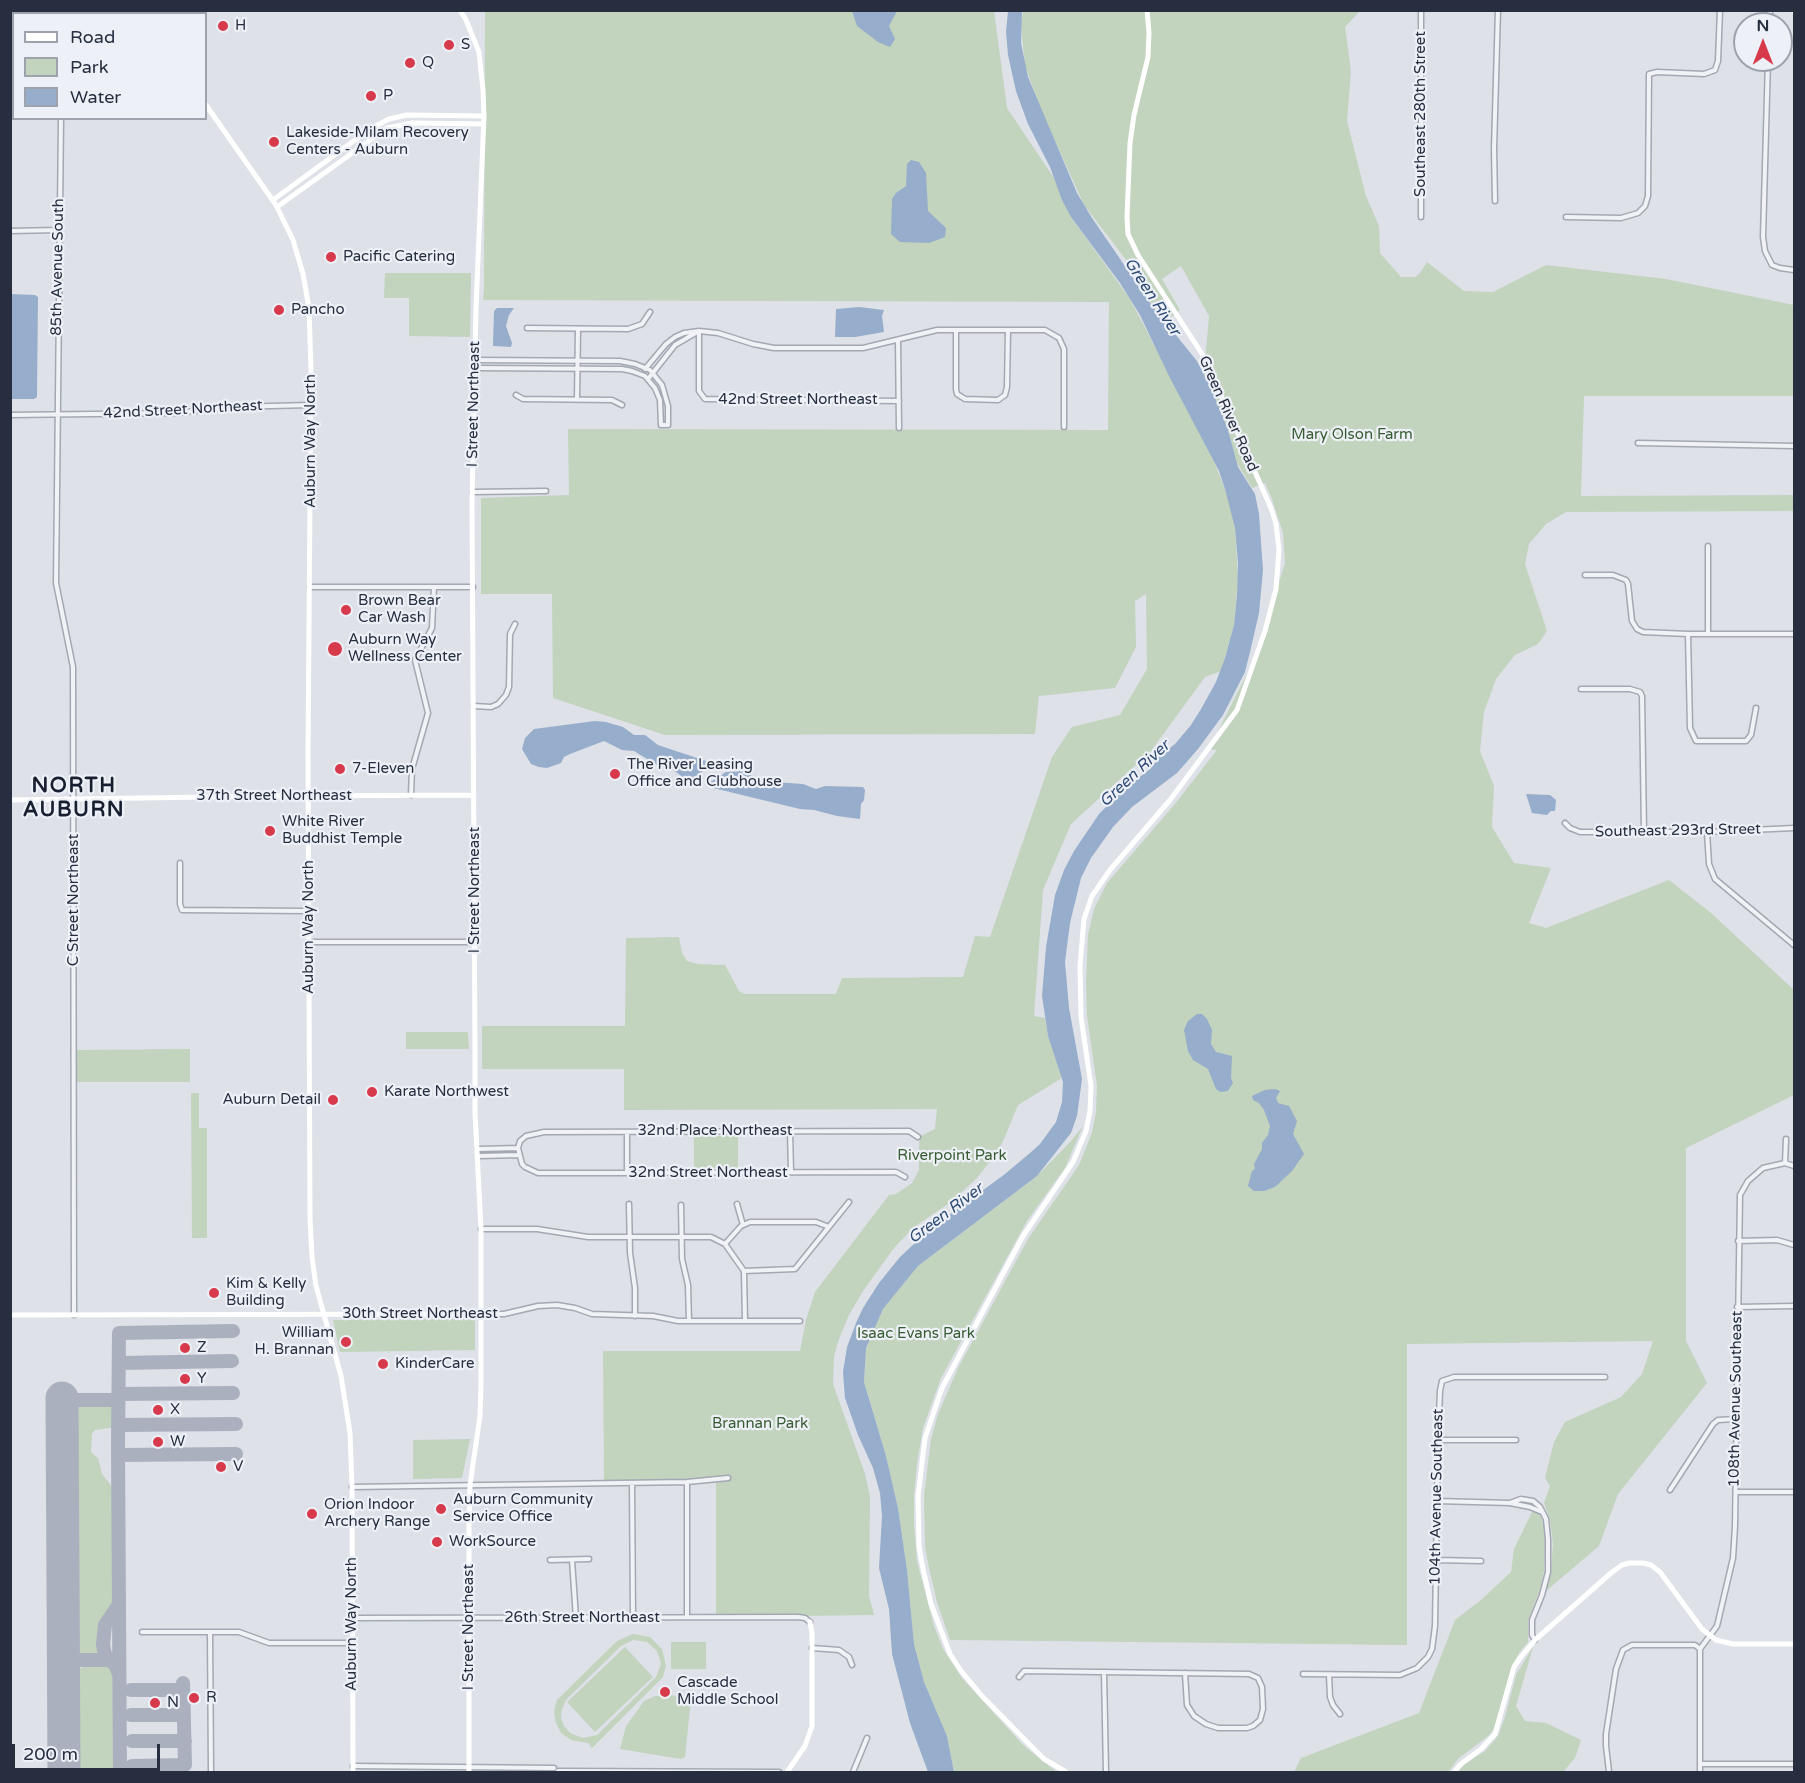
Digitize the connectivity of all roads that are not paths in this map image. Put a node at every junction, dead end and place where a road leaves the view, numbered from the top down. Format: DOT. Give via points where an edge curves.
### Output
graph roads {
  1 [pos="460,10"];
  2 [pos="1147,10"];
  3 [pos="1421,10"];
  4 [pos="1498,10"];
  5 [pos="1720,10"];
  6 [pos="1768,72"];
  7 [pos="207,106"];
  8 [pos="484,116"];
  9 [pos="61,120"];
  10 [pos="483,124"];
  11 [pos="273,200"];
  12 [pos="1495,201"];
  13 [pos="277,207"];
  14 [pos="1421,217"];
  15 [pos="1566,217"];
  16 [pos="58,230"];
  17 [pos="10,231"];
  18 [pos="1794,270"];
  19 [pos="650,312"];
  20 [pos="527,328"];
  21 [pos="578,329"];
  22 [pos="956,330"];
  23 [pos="1008,330"];
  24 [pos="699,331"];
  25 [pos="898,340"];
  26 [pos="475,360"];
  27 [pos="578,361"];
  28 [pos="475,368"];
  29 [pos="578,368"];
  30 [pos="649,371"];
  31 [pos="645,377"];
  32 [pos="516,395"];
  33 [pos="577,399"];
  34 [pos="898,400"];
  35 [pos="310,405"];
  36 [pos="622,405"];
  37 [pos="10,415"];
  38 [pos="56,415"];
  39 [pos="1064,427"];
  40 [pos="898,428"];
  41 [pos="1638,443"];
  42 [pos="1794,446"];
  43 [pos="546,491"];
  44 [pos="473,492"];
  45 [pos="1708,546"];
  46 [pos="1585,575"];
  47 [pos="310,587"];
  48 [pos="434,587"];
  49 [pos="472,587"];
  50 [pos="515,624"];
  51 [pos="1688,634"];
  52 [pos="1708,634"];
  53 [pos="1794,634"];
  54 [pos="1581,689"];
  55 [pos="474,706"];
  56 [pos="1756,708"];
  57 [pos="309,795"];
  58 [pos="411,795"];
  59 [pos="474,795"];
  60 [pos="74,798"];
  61 [pos="10,800"];
  62 [pos="1565,823"];
  63 [pos="1794,828"];
  64 [pos="1644,832"];
  65 [pos="1707,832"];
  66 [pos="180,863"];
  67 [pos="309,911"];
  68 [pos="1794,937"];
  69 [pos="309,942"];
  70 [pos="476,942"];
  71 [pos="1792,944"];
  72 [pos="790,1131"];
  73 [pos="627,1132"];
  74 [pos="918,1137"];
  75 [pos="1786,1138"];
  76 [pos="518,1148"];
  77 [pos="478,1149"];
  78 [pos="519,1155"];
  79 [pos="479,1156"];
  80 [pos="1785,1164"];
  81 [pos="1794,1166"];
  82 [pos="791,1172"];
  83 [pos="627,1173"];
  84 [pos="905,1177"];
  85 [pos="849,1202"];
  86 [pos="629,1204"];
  87 [pos="737,1204"];
  88 [pos="681,1205"];
  89 [pos="743,1225"];
  90 [pos="830,1227"];
  91 [pos="481,1229"];
  92 [pos="682,1237"];
  93 [pos="629,1238"];
  94 [pos="1738,1241"];
  95 [pos="725,1244"];
  96 [pos="1794,1245"];
  97 [pos="744,1271"];
  98 [pos="1794,1305"];
  99 [pos="1737,1306"];
  100 [pos="323,1314"];
  101 [pos="481,1314"];
  102 [pos="10,1315"];
  103 [pos="74,1315"];
  104 [pos="635,1316"];
  105 [pos="689,1321"];
  106 [pos="745,1321"];
  107 [pos="800,1321"];
  108 [pos="1605,1377"];
  109 [pos="1737,1419"];
  110 [pos="1438,1440"];
  111 [pos="1516,1440"];
  112 [pos="728,1478"];
  113 [pos="687,1482"];
  114 [pos="632,1483"];
  115 [pos="470,1485"];
  116 [pos="352,1487"];
  117 [pos="1670,1490"];
  118 [pos="1736,1492"];
  119 [pos="1794,1492"];
  120 [pos="1437,1502"];
  121 [pos="1510,1503"];
  122 [pos="1543,1513"];
  123 [pos="589,1559"];
  124 [pos="550,1560"];
  125 [pos="572,1560"];
  126 [pos="1436,1560"];
  127 [pos="1481,1561"];
  128 [pos="687,1617"];
  129 [pos="352,1618"];
  130 [pos="469,1618"];
  131 [pos="576,1618"];
  132 [pos="633,1618"];
  133 [pos="810,1622"];
  134 [pos="142,1632"];
  135 [pos="210,1632"];
  136 [pos="1710,1636"];
  137 [pos="1535,1640"];
  138 [pos="352,1643"];
  139 [pos="1794,1644"];
  140 [pos="812,1648"];
  141 [pos="1700,1648"];
  142 [pos="852,1665"];
  143 [pos="1104,1672"];
  144 [pos="1185,1673"];
  145 [pos="1303,1674"];
  146 [pos="1329,1675"];
  147 [pos="1018,1677"];
  148 [pos="1340,1713"];
  149 [pos="867,1738"];
  150 [pos="1700,1764"];
  151 [pos="1794,1764"];
  152 [pos="353,1769"];
  153 [pos="469,1770"];
  154 [pos="556,1770"];
  155 [pos="704,1772"];
  156 [pos="211,1773"];
  157 [pos="779,1773"];
  158 [pos="787,1773"];
  159 [pos="853,1773"];
  160 [pos="1066,1773"];
  161 [pos="1106,1773"];
  162 [pos="1454,1773"];
  163 [pos="1609,1773"];
  164 [pos="1700,1773"];
  1 -- 8 [label="street, I Street Northeast" via="479,51"];
  2 -- 160 [label="street, Green River Road" via="1148,57 1130,143 1128,234 1137,255 1204,357 1271,508 1278,534 1276,589 1237,710 1092,896 1084,920 1080,965 1081,1017 1091,1086 1086,1131 1073,1162 1023,1236 943,1386 925,1438 918,1496 919,1546 931,1604 947,1647 982,1696 1044,1759"];
  3 -- 14 [label="street, Southeast 280th Street"];
  4 -- 12 [label="street"];
  5 -- 15 [label="street" via="1715,70 1704,74 1649,74 1645,206 1638,213 1621,218"];
  6 -- 18 [label="street" via="1763,237 1772,265"];
  7 -- 11 [label="street, Auburn Way North"];
  8 -- 10 [label="street, I Street Northeast"];
  8 -- 11 [label="street" via="389,118"];
  9 -- 16 [label="street, 85th Avenue South"];
  10 -- 13 [label="street" via="412,123 387,128"];
  10 -- 26 [label="street, I Street Northeast"];
  11 -- 13 [label="street, Auburn Way North"];
  13 -- 35 [label="street, Auburn Way North" via="293,240 309,308"];
  16 -- 17 [label="street"];
  16 -- 38 [label="street, 85th Avenue South"];
  19 -- 21 [label="street" via="646,320 633,328"];
  20 -- 21 [label="street"];
  21 -- 27 [label="street"];
  22 -- 23 [label="street"];
  22 -- 23 [label="street" via="956,389 962,398 998,400 1007,387"];
  22 -- 25 [label="street" via="926,332"];
  23 -- 39 [label="street" via="1045,330 1059,338 1064,349"];
  24 -- 25 [label="street" via="774,348 863,348"];
  24 -- 30 [label="street" via="675,345"];
  24 -- 30 [label="street" via="684,333 666,344"];
  24 -- 34 [label="street, 42nd Street Northeast" via="700,394 705,399"];
  25 -- 34 [label="street"];
  26 -- 27 [label="street"];
  26 -- 28 [label="street, I Street Northeast"];
  27 -- 29 [label="street"];
  27 -- 30 [label="street" via="627,362"];
  28 -- 29 [label="street"];
  28 -- 44 [label="street, I Street Northeast"];
  29 -- 31 [label="street" via="622,369"];
  29 -- 33 [label="street"];
  30 -- 31 [label="street"];
  30 -- 31 [label="street"];
  30 -- 31 [label="street" via="664,391 668,425 661,424 660,400"];
  32 -- 33 [label="street" via="523,399"];
  33 -- 36 [label="street" via="612,400"];
  34 -- 40 [label="street"];
  35 -- 38 [label="street, 42nd Street Northeast"];
  35 -- 47 [label="street, Auburn Way North"];
  37 -- 38 [label="street, 42nd Street Northeast"];
  38 -- 60 [label="street, C Street Northeast" via="56,584 73,667"];
  41 -- 42 [label="street"];
  43 -- 44 [label="street"];
  44 -- 49 [label="street, I Street Northeast"];
  45 -- 52 [label="street"];
  46 -- 51 [label="street" via="1613,575 1626,580 1630,615 1638,629"];
  47 -- 48 [label="street"];
  47 -- 57 [label="street, Auburn Way North"];
  48 -- 49 [label="street"];
  48 -- 58 [label="street" via="432,628 415,660 428,713 412,769"];
  49 -- 55 [label="street, I Street Northeast"];
  50 -- 55 [label="street" via="510,634 507,695 498,704"];
  51 -- 52 [label="street"];
  51 -- 56 [label="street" via="1693,737 1700,742 1746,741 1751,735"];
  52 -- 53 [label="street"];
  54 -- 64 [label="street" via="1640,692"];
  55 -- 59 [label="street, I Street Northeast"];
  57 -- 58 [label="street, 37th Street Northeast"];
  57 -- 60 [label="street, 37th Street Northeast"];
  57 -- 67 [label="street, Auburn Way North"];
  58 -- 59 [label="street, 37th Street Northeast"];
  59 -- 70 [label="street, I Street Northeast"];
  60 -- 61 [label="street, 37th Street Northeast"];
  60 -- 103 [label="street, C Street Northeast"];
  62 -- 64 [label="street, Southeast 293rd Street" via="1580,832"];
  63 -- 65 [label="street, Southeast 293rd Street"];
  64 -- 65 [label="street, Southeast 293rd Street"];
  65 -- 71 [label="street" via="1715,879"];
  66 -- 67 [label="street" via="182,910"];
  67 -- 69 [label="street, Auburn Way North"];
  68 -- 71 [label="street"];
  69 -- 70 [label="street"];
  69 -- 100 [label="street, Auburn Way North" via="310,1231"];
  70 -- 77 [label="street, I Street Northeast"];
  72 -- 73 [label="street, 32nd Place Northeast"];
  72 -- 74 [label="street, 32nd Place Northeast" via="909,1131"];
  72 -- 82 [label="street"];
  73 -- 76 [label="street, 32nd Place Northeast" via="536,1133 523,1138"];
  73 -- 83 [label="street"];
  75 -- 80 [label="street"];
  76 -- 77 [label="street"];
  76 -- 78 [label="street"];
  77 -- 79 [label="street, I Street Northeast"];
  78 -- 79 [label="street"];
  78 -- 83 [label="street, 32nd Street Northeast" via="525,1167 538,1173"];
  79 -- 91 [label="street, I Street Northeast"];
  80 -- 81 [label="street"];
  80 -- 94 [label="street, 108th Avenue Southeast" via="1763,1168 1748,1181 1740,1196"];
  82 -- 83 [label="street, 32nd Street Northeast"];
  82 -- 84 [label="street, 32nd Street Northeast" via="896,1172"];
  85 -- 90 [label="street"];
  86 -- 93 [label="street"];
  87 -- 89 [label="street"];
  88 -- 92 [label="street"];
  89 -- 90 [label="street" via="812,1222"];
  89 -- 95 [label="street"];
  90 -- 97 [label="street" via="795,1269"];
  91 -- 93 [label="street" via="530,1228 580,1237"];
  91 -- 101 [label="street, I Street Northeast"];
  92 -- 93 [label="street"];
  92 -- 95 [label="street" via="713,1238"];
  92 -- 105 [label="street"];
  93 -- 104 [label="street"];
  94 -- 96 [label="street" via="1777,1240"];
  94 -- 99 [label="street, 108th Avenue Southeast"];
  95 -- 97 [label="street"];
  97 -- 106 [label="street"];
  98 -- 99 [label="street"];
  99 -- 109 [label="street, 108th Avenue Southeast"];
  100 -- 101 [label="street, 30th Street Northeast"];
  100 -- 103 [label="street, 30th Street Northeast"];
  100 -- 116 [label="street, Auburn Way North" via="346,1405"];
  101 -- 104 [label="street, 30th Street Northeast" via="557,1305 592,1314"];
  101 -- 115 [label="street, I Street Northeast" via="480,1416"];
  102 -- 103 [label="street, 30th Street Northeast"];
  104 -- 105 [label="street, 30th Street Northeast"];
  105 -- 106 [label="street, 30th Street Northeast"];
  106 -- 107 [label="street, 30th Street Northeast"];
  108 -- 110 [label="street, 104th Avenue Southeast" via="1445,1379 1441,1382"];
  109 -- 117 [label="street" via="1713,1424"];
  109 -- 118 [label="street, 108th Avenue Southeast"];
  110 -- 111 [label="street"];
  110 -- 120 [label="street, 104th Avenue Southeast"];
  112 -- 113 [label="street"];
  113 -- 114 [label="street"];
  113 -- 128 [label="street"];
  114 -- 115 [label="street"];
  114 -- 132 [label="street"];
  115 -- 116 [label="street"];
  115 -- 130 [label="street, I Street Northeast"];
  116 -- 129 [label="street, Auburn Way North"];
  118 -- 119 [label="street"];
  118 -- 136 [label="street, 108th Avenue Southeast" via="1733,1558 1717,1626"];
  120 -- 121 [label="street"];
  120 -- 126 [label="street, 104th Avenue Southeast"];
  121 -- 122 [label="street"];
  121 -- 122 [label="street" via="1521,1499 1533,1501"];
  122 -- 137 [label="street" via="1548,1564 1532,1620"];
  123 -- 125 [label="street"];
  124 -- 125 [label="street"];
  125 -- 131 [label="street"];
  126 -- 127 [label="street"];
  126 -- 146 [label="street, 104th Avenue Southeast" via="1432,1649 1428,1657 1417,1668 1396,1676"];
  128 -- 132 [label="street, 26th Street Northeast"];
  128 -- 133 [label="street, 26th Street Northeast" via="798,1617"];
  129 -- 130 [label="street, 26th Street Northeast"];
  129 -- 138 [label="street, Auburn Way North"];
  130 -- 131 [label="street, 26th Street Northeast"];
  130 -- 153 [label="street, I Street Northeast"];
  131 -- 132 [label="street, 26th Street Northeast"];
  133 -- 140 [label="street"];
  134 -- 135 [label="street"];
  135 -- 138 [label="street" via="244,1633 269,1643"];
  135 -- 156 [label="street"];
  136 -- 137 [label="street" via="1660,1572 1636,1562 1611,1573"];
  136 -- 139 [label="street" via="1728,1643"];
  136 -- 141 [label="street, 108th Avenue Southeast"];
  137 -- 162 [label="street" via="1514,1667 1495,1734"];
  138 -- 152 [label="street, Auburn Way North"];
  140 -- 142 [label="street" via="839,1650"];
  140 -- 158 [label="street" via="811,1732"];
  141 -- 150 [label="street"];
  141 -- 163 [label="street" via="1632,1645 1623,1650 1616,1669 1605,1746"];
  143 -- 144 [label="street"];
  143 -- 147 [label="street" via="1024,1671"];
  143 -- 161 [label="street"];
  144 -- 144 [label="street" via="1255,1676 1263,1692 1261,1717 1251,1727 1212,1727 1194,1716 1186,1702"];
  145 -- 146 [label="street, 104th Avenue Southeast"];
  146 -- 148 [label="street" via="1330,1697"];
  149 -- 159 [label="street"];
  150 -- 151 [label="street"];
  150 -- 164 [label="street"];
  152 -- 153 [label="street"];
  153 -- 154 [label="street"];
  154 -- 155 [label="street"];
  155 -- 157 [label="street"];
}
